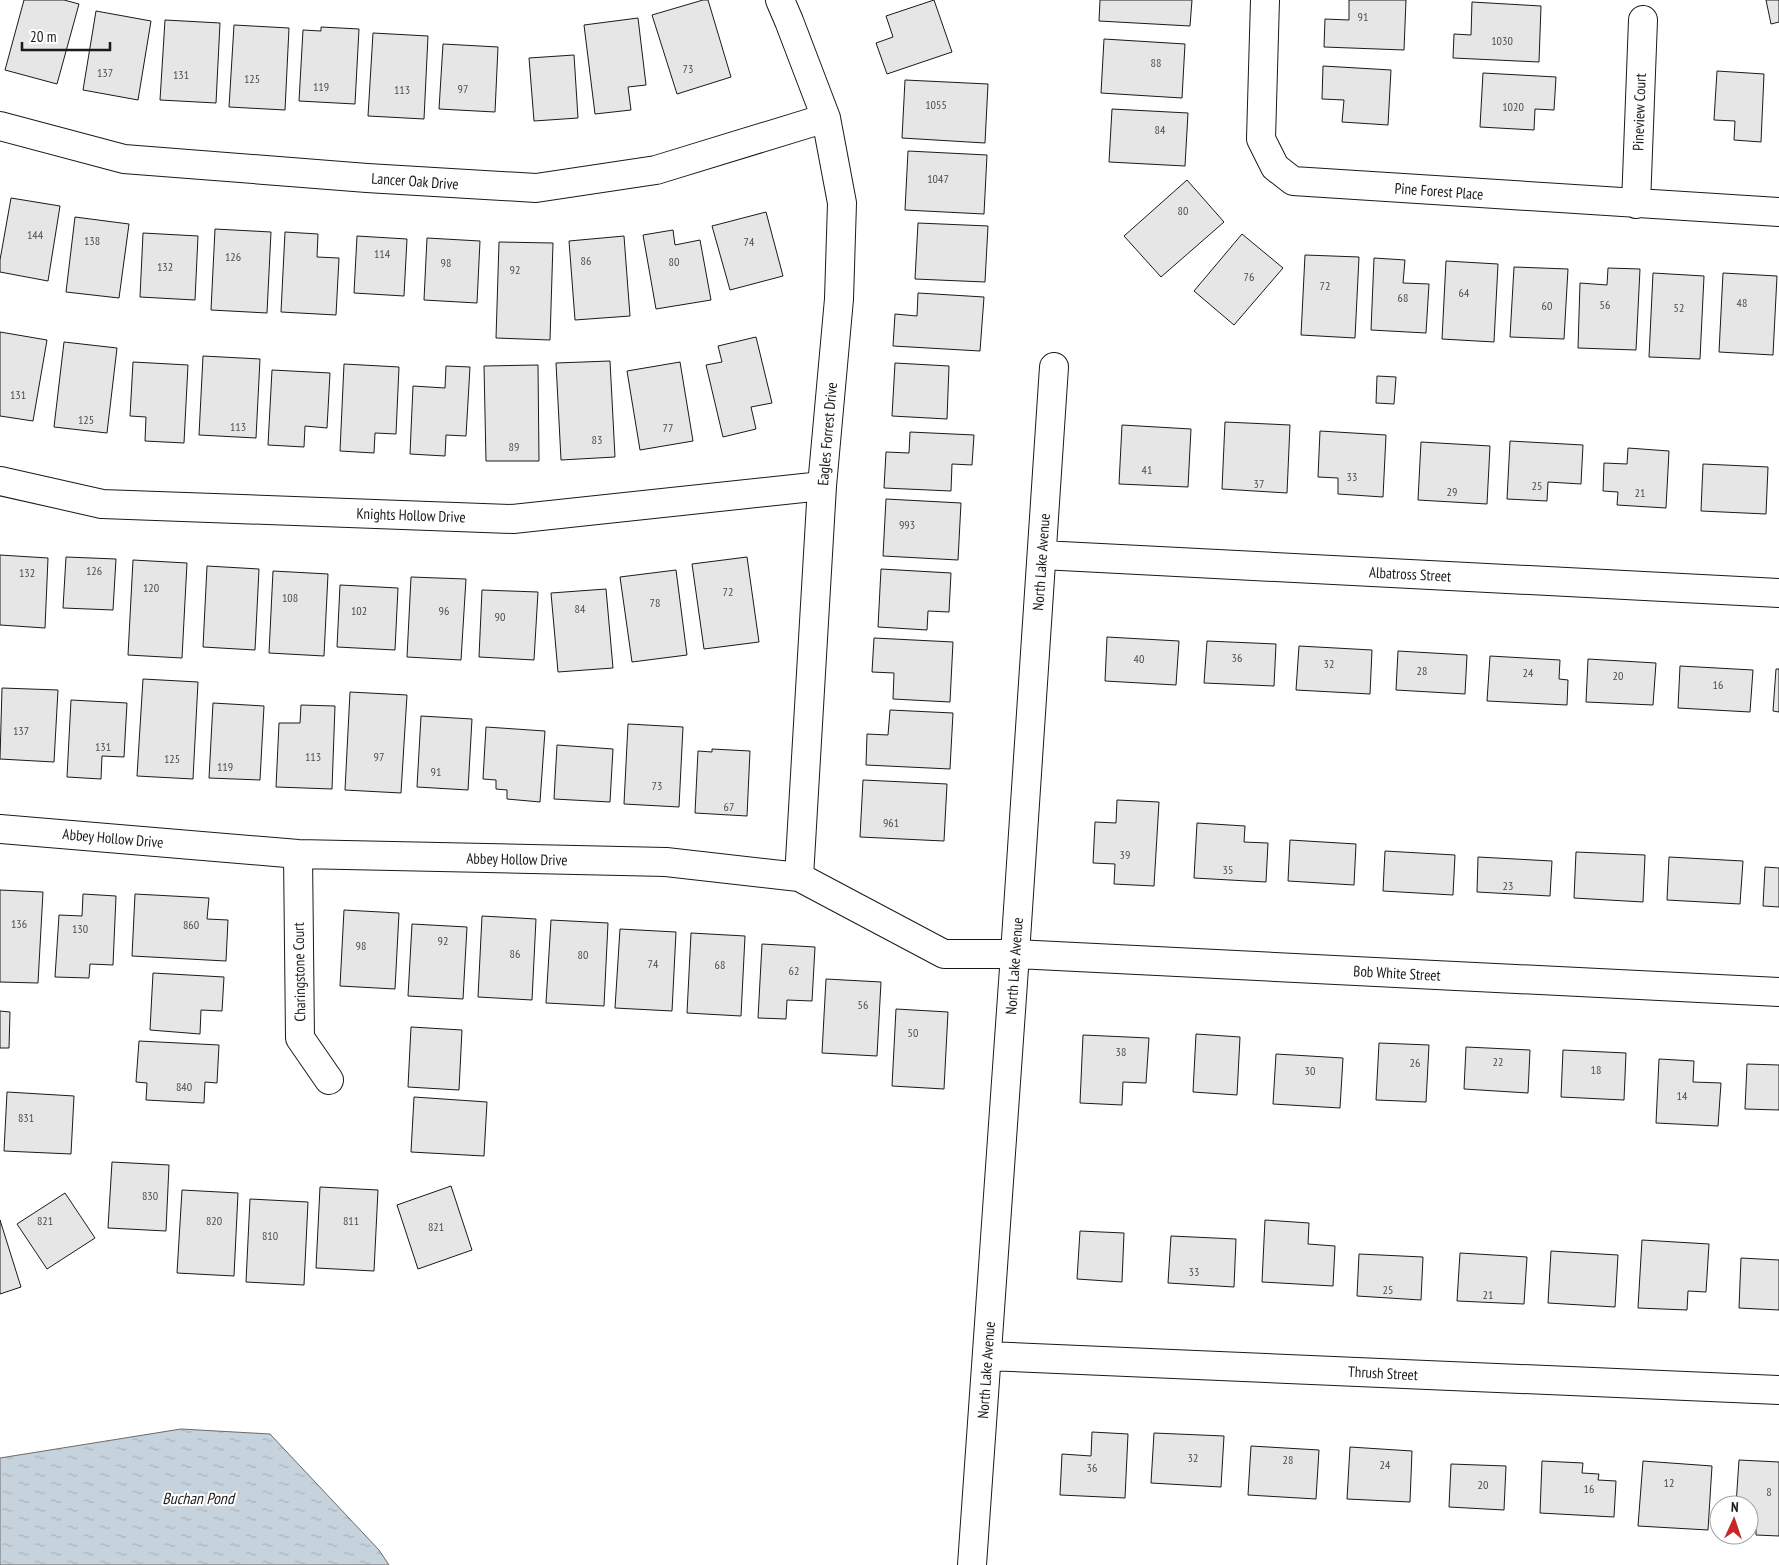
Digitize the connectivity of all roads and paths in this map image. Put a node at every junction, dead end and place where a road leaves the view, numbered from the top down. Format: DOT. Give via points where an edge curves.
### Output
graph roads {
  1 [pos="780,0"];
  2 [pos="1265,0"];
  3 [pos="1643,20"];
  4 [pos="826,118"];
  5 [pos="0,126"];
  6 [pos="1636,204"];
  7 [pos="1779,212"];
  8 [pos="1054,368"];
  9 [pos="0,481"];
  10 [pos="822,486"];
  11 [pos="1042,555"];
  12 [pos="1779,593"];
  13 [pos="0,828"];
  14 [pos="298,854"];
  15 [pos="799,877"];
  16 [pos="1015,954"];
  17 [pos="1779,992"];
  18 [pos="329,1080"];
  19 [pos="987,1356"];
  20 [pos="1779,1390"];
  21 [pos="972,1565"];
  1 -- 4 [label="street, Eagles Forrest Drive"];
  2 -- 6 [label="street, Pine Forest Place" via="1261,139 1275,167 1293,181"];
  3 -- 6 [label="street, Pineview Court"];
  4 -- 5 [label="street, Lancer Oak Drive" via="656,170 536,188 124,160"];
  4 -- 10 [label="street, Eagles Forrest Drive" via="842,203 839,299"];
  6 -- 7 [label="street, Pine Forest Place"];
  8 -- 11 [label="street, North Lake Avenue"];
  9 -- 10 [label="street, Knights Hollow Drive" via="102,504 513,519"];
  10 -- 15 [label="street, Eagles Forrest Drive"];
  11 -- 12 [label="street, Albatross Street"];
  11 -- 16 [label="street, North Lake Avenue"];
  13 -- 14 [label="street, Abbey Hollow Drive"];
  14 -- 15 [label="street, Abbey Hollow Drive" via="666,862"];
  14 -- 18 [label="street, Charingstone Court" via="300,1038"];
  15 -- 16 [label="street, Abbey Hollow Drive" via="944,954"];
  16 -- 17 [label="street, Bob White Street"];
  16 -- 19 [label="street, North Lake Avenue"];
  19 -- 20 [label="street, Thrush Street"];
  19 -- 21 [label="street, North Lake Avenue"];
}
